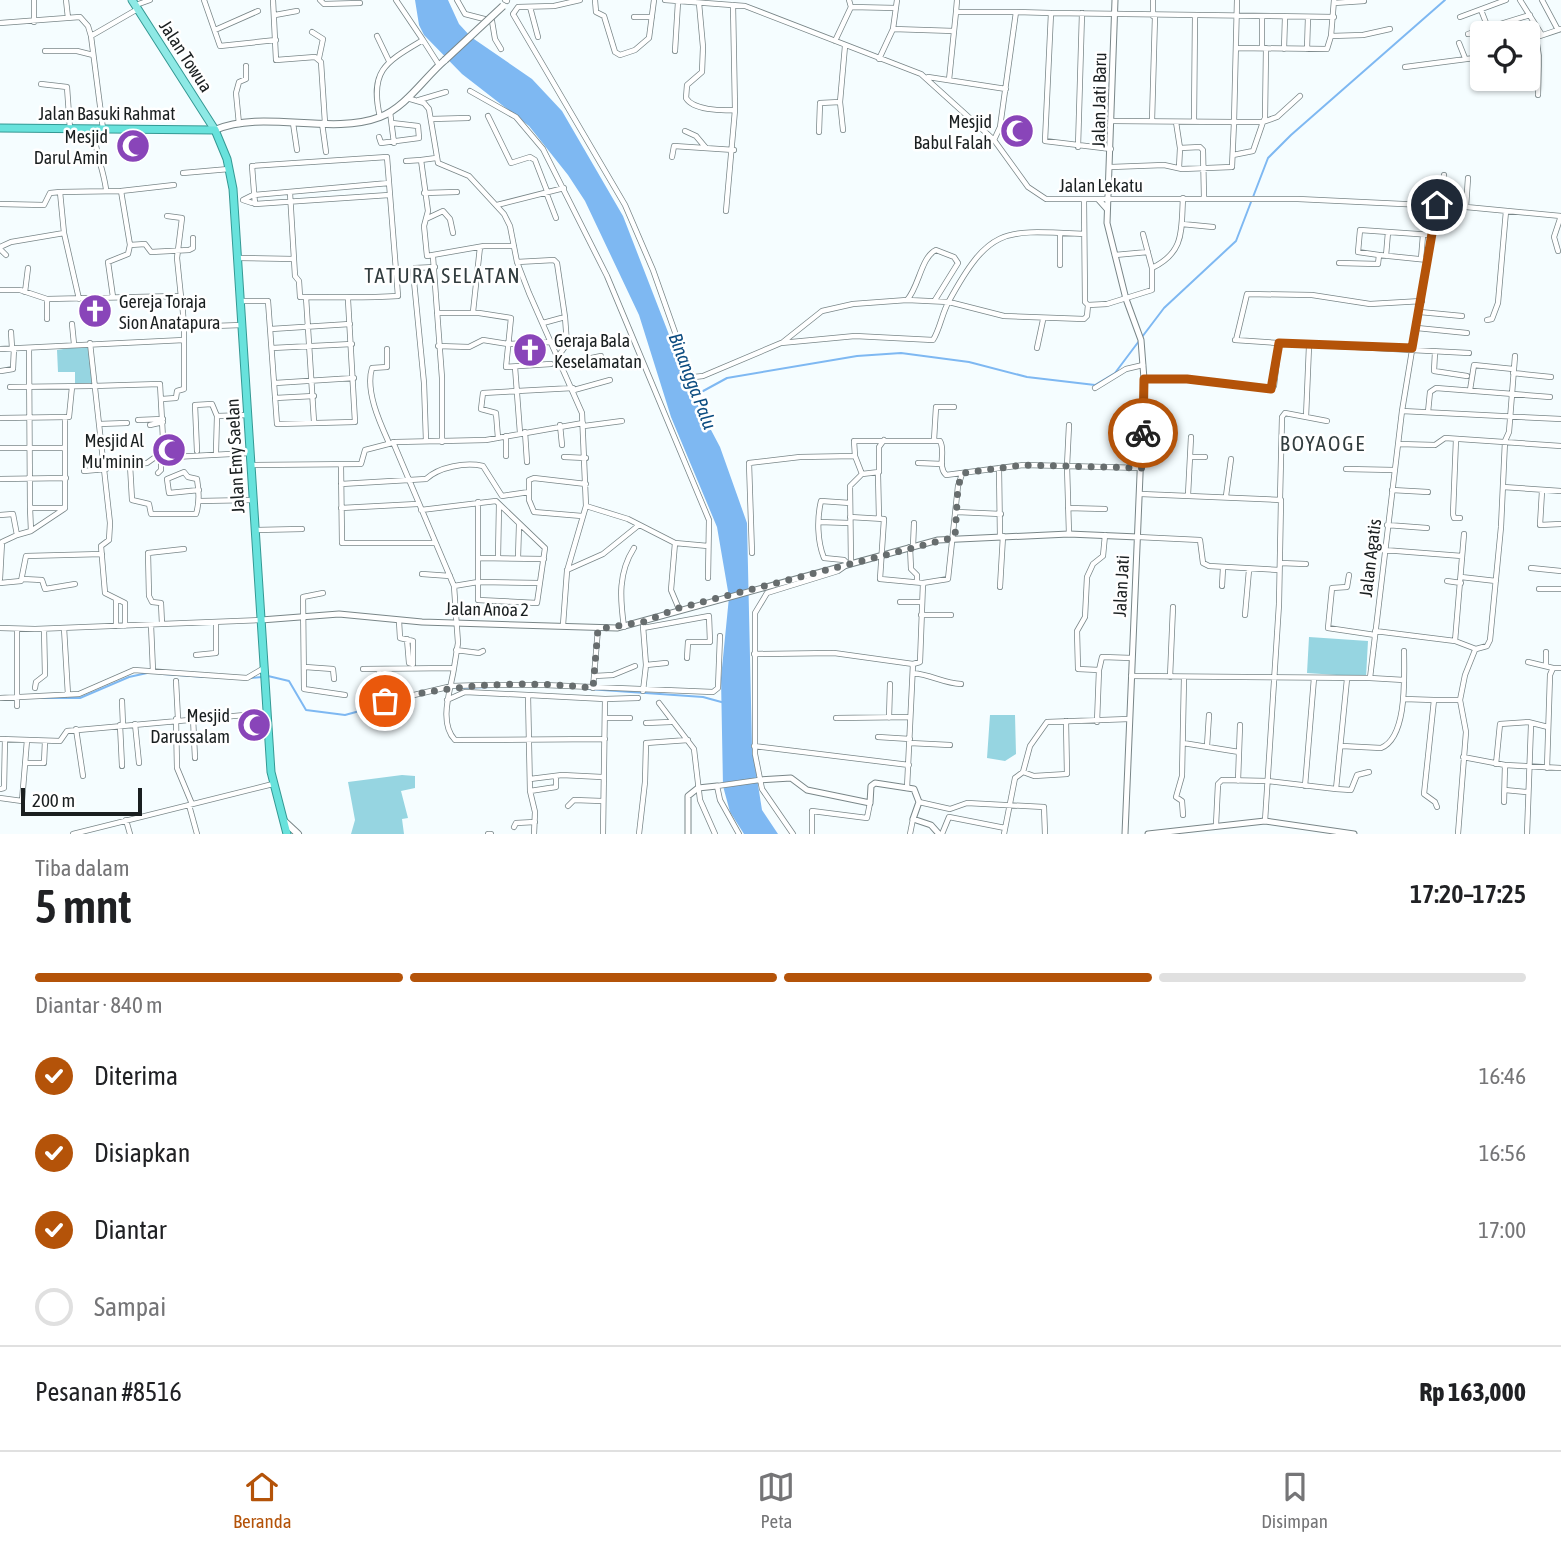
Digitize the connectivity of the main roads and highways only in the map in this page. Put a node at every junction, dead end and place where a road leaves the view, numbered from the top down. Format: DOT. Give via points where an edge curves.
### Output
graph roads {
  1 [pos="506,2"];
  2 [pos="134,5"];
  3 [pos="0,128"];
  4 [pos="215,130"];
  5 [pos="283,820"];
  6 [pos="287,834"];
  7 [pos="298,834"];
  1 -- 4 [label="main road, bridge" via="407,98 380,117 239,124"];
  2 -- 4 [label="main road, Jalan Towua"];
  3 -- 4 [label="highway, Jalan Basuki Rahmat"];
  4 -- 5 [label="highway, Jalan Emy Saelan" via="230,169 234,201 267,713 273,784"];
  5 -- 6 [label="highway, Jalan Emy Saelan"];
  5 -- 7 [label="main road"];
}
